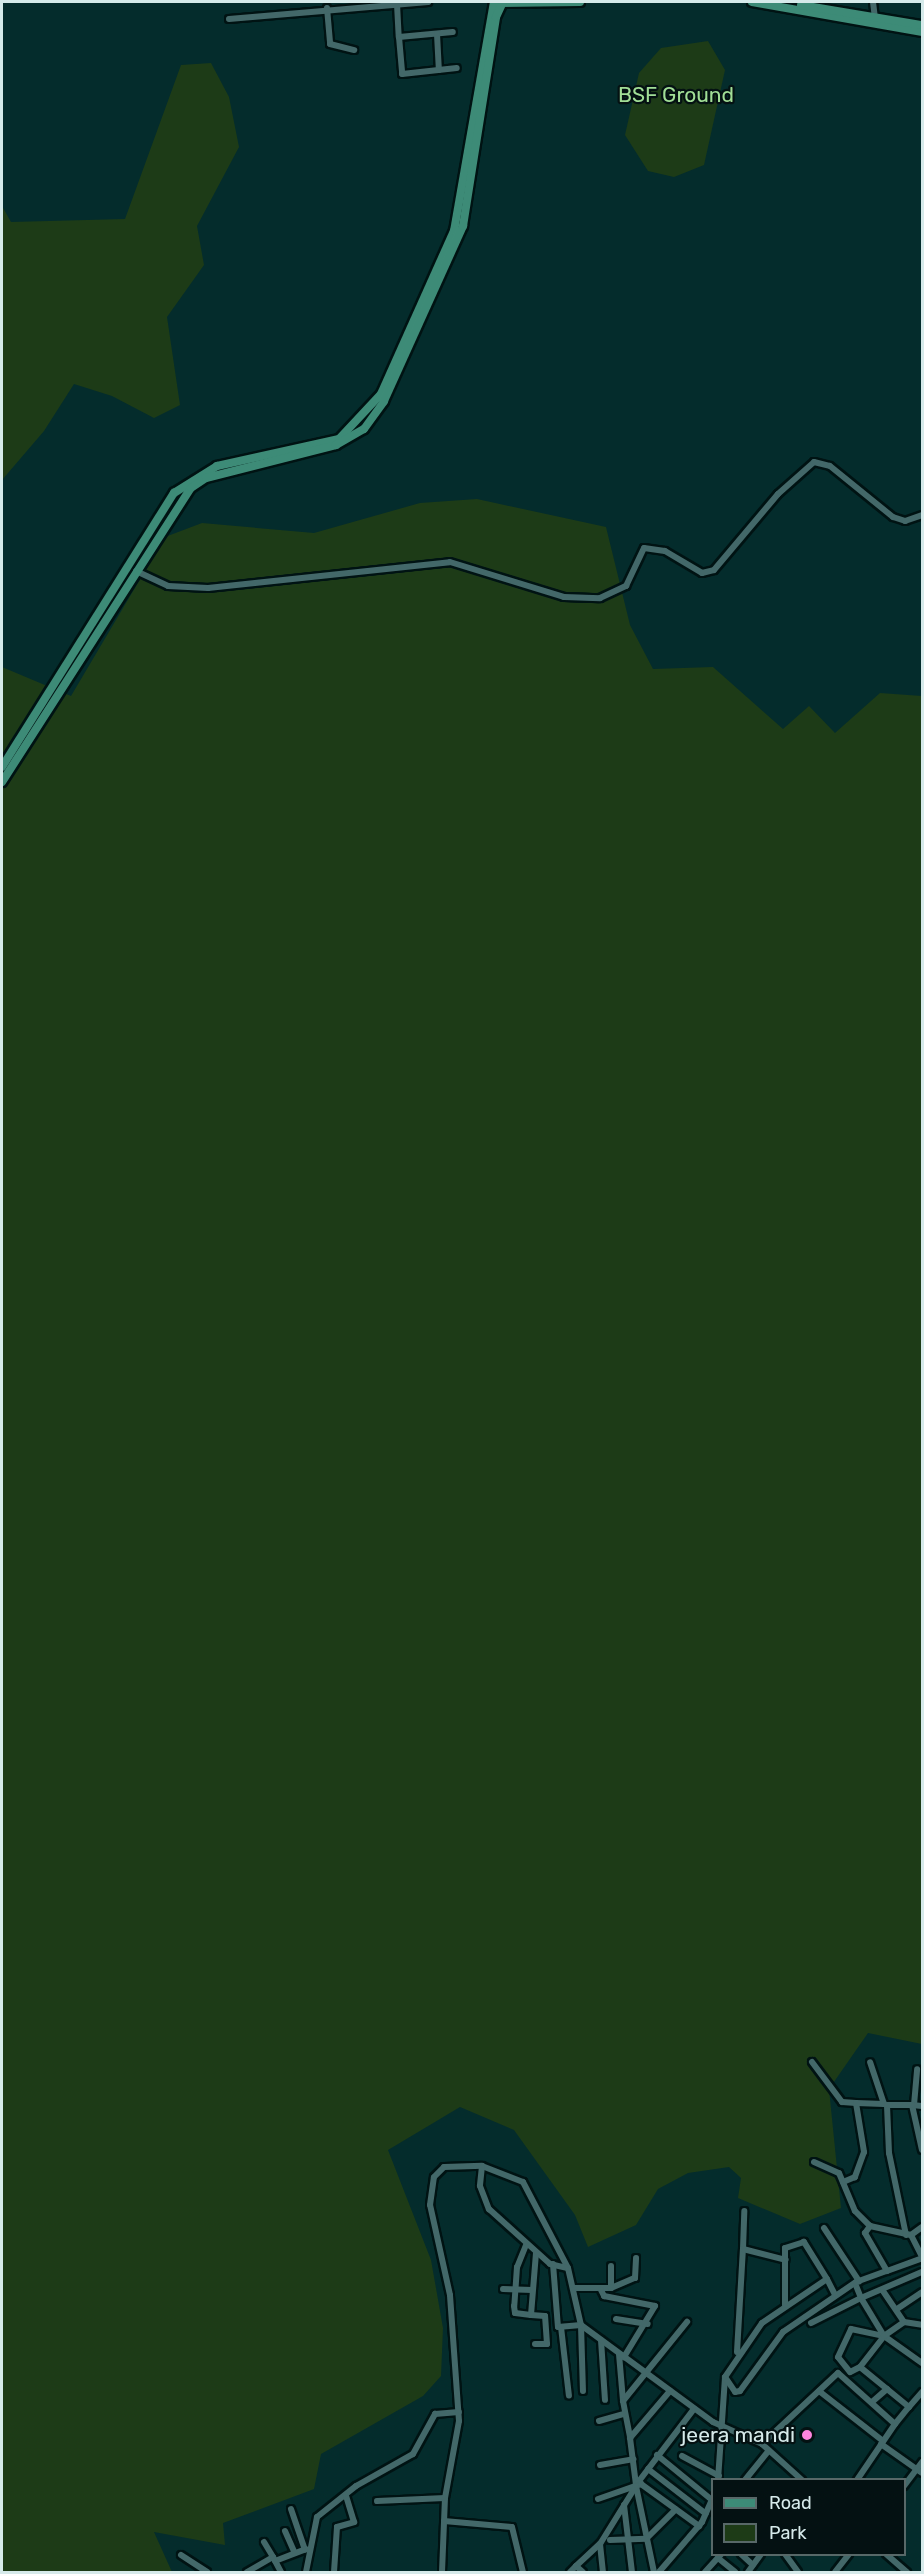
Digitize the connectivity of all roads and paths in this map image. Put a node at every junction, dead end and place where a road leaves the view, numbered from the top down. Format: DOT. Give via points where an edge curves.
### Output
graph roads {
  1 [pos="428,2"];
  2 [pos="492,2"];
  3 [pos="503,2"];
  4 [pos="580,2"];
  5 [pos="752,2"];
  6 [pos="782,2"];
  7 [pos="873,2"];
  8 [pos="342,4"];
  9 [pos="397,4"];
  10 [pos="327,8"];
  11 [pos="875,18"];
  12 [pos="229,19"];
  13 [pos="922,25"];
  14 [pos="453,32"];
  15 [pos="922,32"];
  16 [pos="436,34"];
  17 [pos="399,37"];
  18 [pos="354,50"];
  19 [pos="457,68"];
  20 [pos="440,70"];
  21 [pos="362,425"];
  22 [pos="922,515"];
  23 [pos="136,571"];
  24 [pos="2,767"];
  25 [pos="2,782"];
  26 [pos="812,2062"];
  27 [pos="870,2062"];
  28 [pos="917,2069"];
  29 [pos="856,2103"];
  30 [pos="886,2104"];
  31 [pos="913,2105"];
  32 [pos="922,2106"];
  33 [pos="922,2150"];
  34 [pos="814,2162"];
  35 [pos="482,2166"];
  36 [pos="843,2182"];
  37 [pos="744,2211"];
  38 [pos="870,2226"];
  39 [pos="922,2227"];
  40 [pos="824,2228"];
  41 [pos="908,2235"];
  42 [pos="526,2245"];
  43 [pos="743,2249"];
  44 [pos="536,2253"];
  45 [pos="636,2258"];
  46 [pos="922,2258"];
  47 [pos="786,2260"];
  48 [pos="553,2264"];
  49 [pos="611,2266"];
  50 [pos="568,2268"];
  51 [pos="887,2271"];
  52 [pos="922,2272"];
  53 [pos="827,2279"];
  54 [pos="857,2282"];
  55 [pos="611,2288"];
  56 [pos="503,2289"];
  57 [pos="516,2289"];
  58 [pos="574,2289"];
  59 [pos="532,2290"];
  60 [pos="601,2290"];
  61 [pos="884,2291"];
  62 [pos="922,2292"];
  63 [pos="835,2295"];
  64 [pos="861,2298"];
  65 [pos="785,2305"];
  66 [pos="897,2308"];
  67 [pos="531,2314"];
  68 [pos="616,2319"];
  69 [pos="687,2322"];
  70 [pos="904,2322"];
  71 [pos="811,2323"];
  72 [pos="648,2324"];
  73 [pos="581,2325"];
  74 [pos="922,2325"];
  75 [pos="560,2327"];
  76 [pos="546,2329"];
  77 [pos="884,2336"];
  78 [pos="601,2340"];
  79 [pos="536,2344"];
  80 [pos="737,2353"];
  81 [pos="621,2355"];
  82 [pos="922,2363"];
  83 [pos="860,2367"];
  84 [pos="647,2374"];
  85 [pos="725,2377"];
  86 [pos="887,2389"];
  87 [pos="583,2391"];
  88 [pos="670,2391"];
  89 [pos="819,2391"];
  90 [pos="922,2392"];
  91 [pos="569,2396"];
  92 [pos="605,2400"];
  93 [pos="622,2401"];
  94 [pos="872,2402"];
  95 [pos="909,2407"];
  96 [pos="694,2409"];
  97 [pos="459,2412"];
  98 [pos="623,2414"];
  99 [pos="599,2421"];
  100 [pos="896,2424"];
  101 [pos="721,2428"];
  102 [pos="630,2438"];
  103 [pos="882,2443"];
  104 [pos="762,2444"];
  105 [pos="769,2450"];
  106 [pos="657,2455"];
  107 [pos="682,2456"];
  108 [pos="633,2459"];
  109 [pos="922,2462"];
  110 [pos="600,2465"];
  111 [pos="648,2469"];
  112 [pos="919,2473"];
  113 [pos="793,2477"];
  114 [pos="719,2478"];
  115 [pos="747,2478"];
  116 [pos="858,2478"];
  117 [pos="906,2484"];
  118 [pos="636,2486"];
  119 [pos="346,2495"];
  120 [pos="445,2498"];
  121 [pos="598,2499"];
  122 [pos="711,2499"];
  123 [pos="377,2501"];
  124 [pos="711,2502"];
  125 [pos="624,2505"];
  126 [pos="291,2509"];
  127 [pos="676,2509"];
  128 [pos="706,2514"];
  129 [pos="444,2521"];
  130 [pos="699,2526"];
  131 [pos="285,2531"];
  132 [pos="646,2539"];
  133 [pos="610,2540"];
  134 [pos="630,2540"];
  135 [pos="264,2542"];
  136 [pos="600,2544"];
  137 [pos="312,2548"];
  138 [pos="305,2550"];
  139 [pos="295,2553"];
  140 [pos="181,2555"];
  141 [pos="719,2556"];
  142 [pos="743,2556"];
  143 [pos="760,2556"];
  144 [pos="789,2556"];
  145 [pos="847,2556"];
  146 [pos="888,2556"];
  147 [pos="274,2559"];
  148 [pos="753,2565"];
  149 [pos="576,2566"];
  150 [pos="207,2572"];
  151 [pos="247,2572"];
  152 [pos="281,2572"];
  153 [pos="306,2572"];
  154 [pos="334,2572"];
  155 [pos="442,2572"];
  156 [pos="523,2572"];
  157 [pos="570,2572"];
  158 [pos="584,2572"];
  159 [pos="603,2572"];
  160 [pos="632,2572"];
  161 [pos="654,2572"];
  162 [pos="659,2572"];
  163 [pos="705,2572"];
  164 [pos="735,2572"];
  165 [pos="748,2572"];
  166 [pos="798,2572"];
  167 [pos="835,2572"];
  168 [pos="907,2572"];
  1 -- 9 [label="street"];
  2 -- 3 [label="main road"];
  2 -- 21 [label="main road" via="454,231 381,394"];
  3 -- 4 [label="main road"];
  3 -- 21 [label="main road" via="496,17 463,226 421,327"];
  5 -- 15 [label="main road"];
  6 -- 11 [label="main road"];
  7 -- 11 [label="street"];
  8 -- 9 [label="street"];
  8 -- 10 [label="street"];
  9 -- 17 [label="street"];
  10 -- 12 [label="street"];
  10 -- 18 [label="street" via="330,44"];
  11 -- 13 [label="main road"];
  14 -- 16 [label="street"];
  16 -- 17 [label="street"];
  16 -- 20 [label="street"];
  17 -- 20 [label="street" via="402,74"];
  19 -- 20 [label="street"];
  21 -- 23 [label="main road" via="336,445 206,478 176,504"];
  21 -- 24 [label="main road" via="339,439 217,466 174,493"];
  22 -- 23 [label="street" via="905,521 893,517 830,466 814,462 778,494 714,570 702,573 665,551 644,548 626,586 600,598 564,597 450,562 214,588 168,586"];
  23 -- 25 [label="main road"];
  26 -- 29 [label="street" via="842,2102"];
  27 -- 30 [label="street"];
  28 -- 31 [label="street"];
  29 -- 30 [label="street"];
  29 -- 36 [label="street" via="864,2152 855,2177"];
  30 -- 31 [label="street"];
  30 -- 41 [label="street" via="889,2153"];
  31 -- 32 [label="street"];
  31 -- 33 [label="street"];
  34 -- 36 [label="street" via="832,2168"];
  35 -- 42 [label="street" via="484,2201"];
  35 -- 50 [label="street" via="523,2182"];
  35 -- 97 [label="street" via="444,2168 430,2187 450,2295"];
  36 -- 38 [label="street" via="855,2211"];
  37 -- 43 [label="street"];
  38 -- 41 [label="street"];
  38 -- 51 [label="street" via="865,2234"];
  39 -- 41 [label="street"];
  40 -- 54 [label="street"];
  41 -- 46 [label="street"];
  42 -- 44 [label="street"];
  42 -- 57 [label="street"];
  43 -- 47 [label="street"];
  43 -- 80 [label="street"];
  44 -- 48 [label="street"];
  44 -- 59 [label="street"];
  45 -- 55 [label="street" via="632,2282"];
  46 -- 51 [label="street"];
  47 -- 53 [label="street" via="786,2247 804,2242"];
  47 -- 65 [label="street"];
  48 -- 50 [label="street"];
  48 -- 75 [label="street"];
  49 -- 55 [label="street"];
  50 -- 58 [label="street"];
  51 -- 54 [label="street"];
  52 -- 61 [label="street"];
  53 -- 63 [label="street"];
  53 -- 65 [label="street"];
  54 -- 63 [label="street"];
  54 -- 64 [label="street"];
  55 -- 60 [label="street"];
  56 -- 57 [label="street"];
  57 -- 59 [label="street"];
  57 -- 67 [label="street" via="515,2313"];
  58 -- 60 [label="street"];
  58 -- 73 [label="street"];
  59 -- 67 [label="street"];
  60 -- 72 [label="street" via="604,2296 652,2304 656,2313"];
  61 -- 64 [label="street"];
  61 -- 66 [label="street"];
  62 -- 66 [label="street"];
  63 -- 85 [label="street" via="783,2332 740,2391"];
  64 -- 71 [label="street"];
  64 -- 77 [label="street"];
  65 -- 80 [label="street" via="748,2336"];
  66 -- 70 [label="street"];
  67 -- 76 [label="street" via="545,2316"];
  68 -- 72 [label="street"];
  69 -- 84 [label="street"];
  70 -- 74 [label="street"];
  70 -- 77 [label="street"];
  72 -- 81 [label="street"];
  73 -- 75 [label="street"];
  73 -- 78 [label="street"];
  73 -- 87 [label="street"];
  75 -- 76 [label="street"];
  75 -- 91 [label="street"];
  76 -- 79 [label="street" via="547,2344"];
  77 -- 82 [label="street"];
  77 -- 83 [label="street"];
  77 -- 83 [label="street" via="851,2329 838,2357 850,2372"];
  78 -- 81 [label="street"];
  78 -- 92 [label="street"];
  80 -- 85 [label="street"];
  81 -- 84 [label="street"];
  81 -- 93 [label="street"];
  83 -- 86 [label="street"];
  84 -- 88 [label="street"];
  84 -- 93 [label="street"];
  85 -- 101 [label="street"];
  86 -- 94 [label="street"];
  86 -- 95 [label="street"];
  88 -- 96 [label="street"];
  88 -- 102 [label="street"];
  89 -- 94 [label="street" via="838,2373"];
  89 -- 103 [label="street"];
  89 -- 104 [label="street"];
  90 -- 95 [label="street"];
  93 -- 98 [label="street"];
  94 -- 100 [label="street"];
  95 -- 100 [label="street"];
  96 -- 101 [label="street"];
  96 -- 106 [label="street"];
  97 -- 119 [label="street" via="435,2414 413,2454"];
  97 -- 120 [label="street"];
  98 -- 99 [label="street"];
  98 -- 102 [label="street"];
  100 -- 103 [label="street"];
  101 -- 104 [label="street"];
  101 -- 114 [label="street"];
  102 -- 108 [label="street"];
  103 -- 112 [label="street"];
  103 -- 116 [label="street"];
  104 -- 105 [label="street"];
  105 -- 113 [label="street"];
  105 -- 115 [label="street"];
  106 -- 111 [label="street"];
  106 -- 122 [label="street"];
  107 -- 114 [label="street"];
  108 -- 110 [label="street"];
  108 -- 118 [label="street"];
  109 -- 112 [label="street"];
  111 -- 118 [label="street"];
  111 -- 128 [label="street"];
  112 -- 117 [label="street"];
  118 -- 121 [label="street"];
  118 -- 125 [label="street"];
  118 -- 127 [label="street"];
  118 -- 132 [label="street"];
  119 -- 137 [label="street" via="317,2517"];
  119 -- 154 [label="street" via="353,2525 337,2528"];
  120 -- 123 [label="street"];
  120 -- 129 [label="street"];
  124 -- 128 [label="street"];
  125 -- 134 [label="street"];
  125 -- 136 [label="street"];
  126 -- 138 [label="street"];
  127 -- 130 [label="street"];
  127 -- 132 [label="street"];
  128 -- 130 [label="street"];
  129 -- 155 [label="street"];
  129 -- 156 [label="street" via="513,2527"];
  130 -- 162 [label="street"];
  131 -- 139 [label="street"];
  132 -- 134 [label="street"];
  132 -- 161 [label="street"];
  133 -- 134 [label="street"];
  134 -- 160 [label="street"];
  135 -- 147 [label="street"];
  136 -- 149 [label="street"];
  136 -- 159 [label="street"];
  137 -- 138 [label="street"];
  137 -- 153 [label="street"];
  138 -- 139 [label="street"];
  139 -- 147 [label="street"];
  140 -- 150 [label="street"];
  141 -- 163 [label="street"];
  141 -- 164 [label="street"];
  142 -- 148 [label="street"];
  143 -- 148 [label="street"];
  144 -- 166 [label="street"];
  145 -- 167 [label="street"];
  146 -- 168 [label="street"];
  147 -- 151 [label="street"];
  147 -- 152 [label="street"];
  148 -- 165 [label="street"];
  149 -- 157 [label="street"];
  149 -- 158 [label="street"];
}
